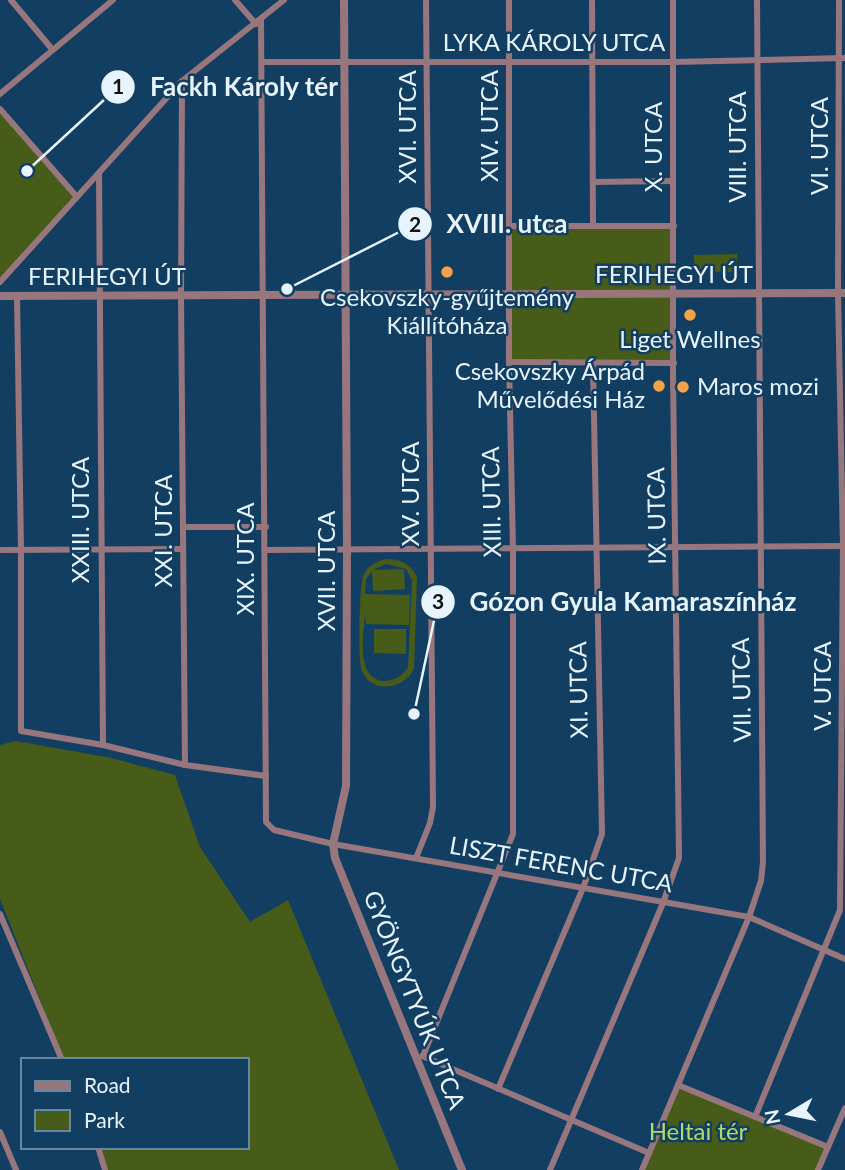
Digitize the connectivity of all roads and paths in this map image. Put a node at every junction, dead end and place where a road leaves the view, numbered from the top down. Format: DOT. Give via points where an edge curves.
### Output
graph roads {
  1 [pos="11,0"];
  2 [pos="113,0"];
  3 [pos="235,0"];
  4 [pos="284,0"];
  5 [pos="344,0"];
  6 [pos="426,0"];
  7 [pos="509,0"];
  8 [pos="592,0"];
  9 [pos="673,0"];
  10 [pos="757,0"];
  11 [pos="839,0"];
  12 [pos="258,21"];
  13 [pos="52,49"];
  14 [pos="757,58"];
  15 [pos="842,58"];
  16 [pos="262,62"];
  17 [pos="345,62"];
  18 [pos="427,62"];
  19 [pos="592,62"];
  20 [pos="673,62"];
  21 [pos="509,63"];
  22 [pos="182,81"];
  23 [pos="0,94"];
  24 [pos="0,109"];
  25 [pos="99,173"];
  26 [pos="673,181"];
  27 [pos="593,182"];
  28 [pos="76,197"];
  29 [pos="510,226"];
  30 [pos="593,226"];
  31 [pos="674,226"];
  32 [pos="0,282"];
  33 [pos="758,293"];
  34 [pos="842,293"];
  35 [pos="674,294"];
  36 [pos="429,295"];
  37 [pos="510,295"];
  38 [pos="0,296"];
  39 [pos="17,296"];
  40 [pos="99,296"];
  41 [pos="181,296"];
  42 [pos="263,296"];
  43 [pos="345,296"];
  44 [pos="509,362"];
  45 [pos="593,362"];
  46 [pos="674,363"];
  47 [pos="183,527"];
  48 [pos="266,527"];
  49 [pos="844,546"];
  50 [pos="677,547"];
  51 [pos="761,547"];
  52 [pos="596,548"];
  53 [pos="101,549"];
  54 [pos="183,549"];
  55 [pos="430,549"];
  56 [pos="513,549"];
  57 [pos="0,550"];
  58 [pos="266,550"];
  59 [pos="347,550"];
  60 [pos="22,551"];
  61 [pos="103,745"];
  62 [pos="185,765"];
  63 [pos="266,776"];
  64 [pos="266,822"];
  65 [pos="333,844"];
  66 [pos="416,858"];
  67 [pos="499,873"];
  68 [pos="583,888"];
  69 [pos="663,903"];
  70 [pos="0,914"];
  71 [pos="749,917"];
  72 [pos="824,950"];
  73 [pos="845,959"];
  74 [pos="420,1056"];
  75 [pos="61,1058"];
  76 [pos="678,1085"];
  77 [pos="498,1089"];
  78 [pos="845,1108"];
  79 [pos="755,1117"];
  80 [pos="571,1120"];
  81 [pos="0,1132"];
  82 [pos="828,1147"];
  83 [pos="99,1149"];
  84 [pos="649,1153"];
  85 [pos="16,1170"];
  86 [pos="105,1170"];
  87 [pos="462,1170"];
  88 [pos="550,1170"];
  89 [pos="642,1170"];
  90 [pos="818,1170"];
  1 -- 13 [label="street"];
  2 -- 13 [label="street"];
  3 -- 12 [label="street"];
  4 -- 12 [label="street"];
  5 -- 17 [label="street, XVII. UTCA"];
  6 -- 18 [label="street, XVI. UTCA"];
  7 -- 21 [label="street, XIV. UTCA"];
  8 -- 19 [label="street"];
  9 -- 20 [label="street, X. UTCA"];
  10 -- 14 [label="street, VIII. UTCA"];
  11 -- 15 [label="street, VI. UTCA"];
  12 -- 16 [label="street, XIX. UTCA"];
  12 -- 22 [label="street"];
  13 -- 23 [label="street"];
  14 -- 15 [label="street, LYKA KÁROLY UTCA"];
  14 -- 20 [label="street, LYKA KÁROLY UTCA"];
  14 -- 33 [label="street, VIII. UTCA"];
  15 -- 34 [label="street, VI. UTCA"];
  16 -- 17 [label="street, LYKA KÁROLY UTCA"];
  16 -- 42 [label="street, XIX. UTCA"];
  17 -- 18 [label="street, LYKA KÁROLY UTCA"];
  17 -- 43 [label="street, XVII. UTCA"];
  18 -- 21 [label="street, LYKA KÁROLY UTCA"];
  18 -- 36 [label="street, XVI. UTCA"];
  19 -- 20 [label="street, LYKA KÁROLY UTCA"];
  19 -- 21 [label="street, LYKA KÁROLY UTCA"];
  19 -- 27 [label="street"];
  20 -- 26 [label="street, X. UTCA"];
  21 -- 29 [label="street, XIV. UTCA"];
  22 -- 25 [label="street"];
  22 -- 41 [label="street, XXI. UTCA"];
  24 -- 28 [label="street"];
  25 -- 28 [label="street"];
  25 -- 40 [label="street, XXIII. UTCA"];
  26 -- 27 [label="street"];
  26 -- 31 [label="street, X. UTCA"];
  27 -- 30 [label="street"];
  28 -- 32 [label="street"];
  29 -- 30 [label="street"];
  29 -- 37 [label="street, XIV. UTCA"];
  30 -- 31 [label="street"];
  31 -- 35 [label="street, X. UTCA"];
  33 -- 34 [label="street, FERIHEGYI ÚT"];
  33 -- 35 [label="street, FERIHEGYI ÚT"];
  33 -- 51 [label="street, VII. UTCA"];
  34 -- 49 [label="street, V. UTCA"];
  35 -- 37 [label="street, FERIHEGYI ÚT"];
  35 -- 46 [label="street, IX. UTCA"];
  36 -- 37 [label="street, FERIHEGYI ÚT"];
  36 -- 43 [label="street, FERIHEGYI ÚT"];
  36 -- 55 [label="street, XV. UTCA"];
  37 -- 44 [label="street, XIII. UTCA"];
  38 -- 39 [label="street, FERIHEGYI ÚT"];
  39 -- 40 [label="street, FERIHEGYI ÚT"];
  39 -- 60 [label="street"];
  40 -- 41 [label="street, FERIHEGYI ÚT"];
  40 -- 53 [label="street, XXIII. UTCA"];
  41 -- 42 [label="street, FERIHEGYI ÚT"];
  41 -- 47 [label="street, XXI. UTCA"];
  42 -- 43 [label="street, FERIHEGYI ÚT"];
  42 -- 48 [label="street, XIX. UTCA"];
  43 -- 59 [label="street, XVII. UTCA"];
  44 -- 45 [label="street"];
  44 -- 56 [label="street, XIII. UTCA"];
  45 -- 46 [label="street"];
  45 -- 52 [label="street, XI. UTCA"];
  46 -- 50 [label="street, IX. UTCA"];
  47 -- 48 [label="street"];
  47 -- 54 [label="street, XXI. UTCA"];
  48 -- 58 [label="street, XIX. UTCA"];
  49 -- 51 [label="street"];
  49 -- 72 [label="street, V. UTCA" via="840,910"];
  50 -- 51 [label="street"];
  50 -- 52 [label="street"];
  50 -- 69 [label="street, IX. UTCA" via="679,858"];
  51 -- 71 [label="street, VII. UTCA" via="764,862"];
  52 -- 56 [label="street"];
  52 -- 68 [label="street, XI. UTCA" via="602,834"];
  53 -- 54 [label="street"];
  53 -- 60 [label="street"];
  53 -- 61 [label="street, XXIII. UTCA"];
  54 -- 62 [label="street, XXI. UTCA"];
  55 -- 56 [label="street"];
  55 -- 59 [label="street"];
  55 -- 66 [label="street, XV. UTCA" via="433,807"];
  56 -- 67 [label="street, XIII. UTCA" via="513,835"];
  57 -- 60 [label="street"];
  58 -- 59 [label="street"];
  58 -- 63 [label="street, XIX. UTCA"];
  59 -- 65 [label="street, XVII. UTCA" via="346,786"];
  60 -- 61 [label="street" via="21,731"];
  61 -- 62 [label="street"];
  62 -- 63 [label="street"];
  63 -- 64 [label="street, XIX. UTCA"];
  64 -- 65 [label="street, LISZT FERENC UTCA" via="274,830"];
  65 -- 66 [label="street, LISZT FERENC UTCA"];
  65 -- 74 [label="street, GYÖNGYTYÚK UTCA"];
  66 -- 67 [label="street, LISZT FERENC UTCA"];
  67 -- 68 [label="street, LISZT FERENC UTCA"];
  67 -- 74 [label="street, XIII. UTCA"];
  68 -- 69 [label="street, LISZT FERENC UTCA"];
  68 -- 77 [label="street, XI. UTCA"];
  69 -- 71 [label="street, LISZT FERENC UTCA"];
  69 -- 80 [label="street, IX. UTCA"];
  70 -- 75 [label="street"];
  71 -- 72 [label="street, LISZT FERENC UTCA"];
  71 -- 76 [label="street, VII. UTCA"];
  72 -- 73 [label="street, LISZT FERENC UTCA"];
  72 -- 79 [label="street, V. UTCA"];
  74 -- 77 [label="street"];
  74 -- 87 [label="street, GYÖNGYTYÚK UTCA"];
  76 -- 79 [label="street"];
  76 -- 84 [label="street, VII. UTCA"];
  77 -- 80 [label="street"];
  78 -- 82 [label="street"];
  79 -- 82 [label="street"];
  80 -- 84 [label="street"];
  80 -- 88 [label="street, IX. UTCA"];
  81 -- 85 [label="street"];
  82 -- 90 [label="street"];
  83 -- 86 [label="street"];
  84 -- 89 [label="street, VII. UTCA"];
}
